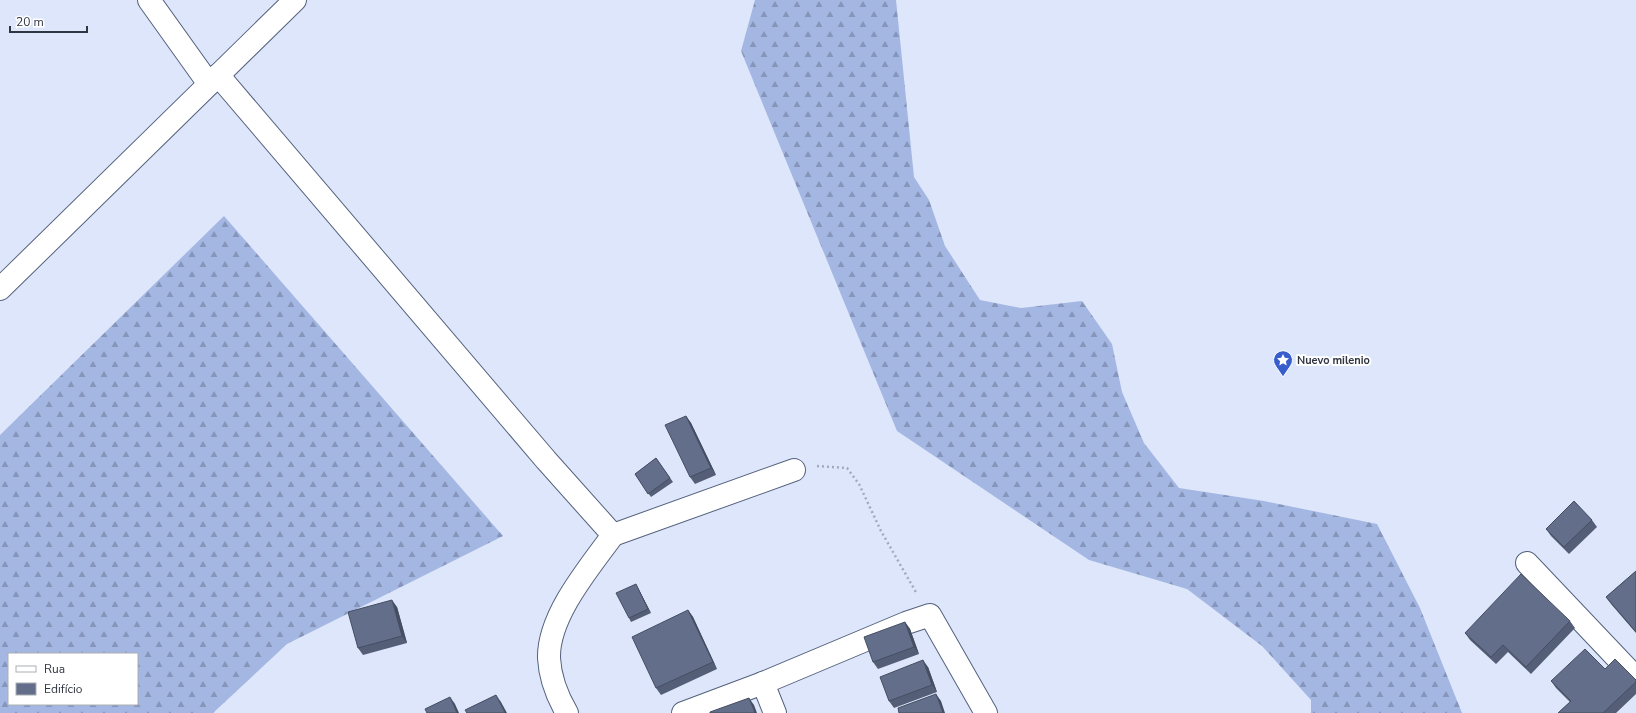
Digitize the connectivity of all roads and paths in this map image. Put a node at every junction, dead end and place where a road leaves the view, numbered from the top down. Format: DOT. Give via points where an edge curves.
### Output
graph roads {
  1 [pos="149,0"];
  2 [pos="295,0"];
  3 [pos="213,80"];
  4 [pos="0,289"];
  5 [pos="794,470"];
  6 [pos="613,535"];
  7 [pos="1527,563"];
  8 [pos="930,615"];
  9 [pos="1636,678"];
  10 [pos="763,683"];
  11 [pos="567,713"];
  12 [pos="683,713"];
  13 [pos="775,713"];
  14 [pos="986,713"];
  1 -- 3 [label="street"];
  2 -- 3 [label="street"];
  3 -- 4 [label="street"];
  3 -- 6 [label="street"];
  5 -- 6 [label="street"];
  5 -- 8 [label="path" via="823,465 847,468 859,484 881,531"];
  6 -- 11 [label="street" via="568,599 552,638 550,669 554,687"];
  7 -- 9 [label="street"];
  8 -- 10 [label="street"];
  8 -- 14 [label="street"];
  10 -- 12 [label="street"];
  10 -- 13 [label="street"];
}
